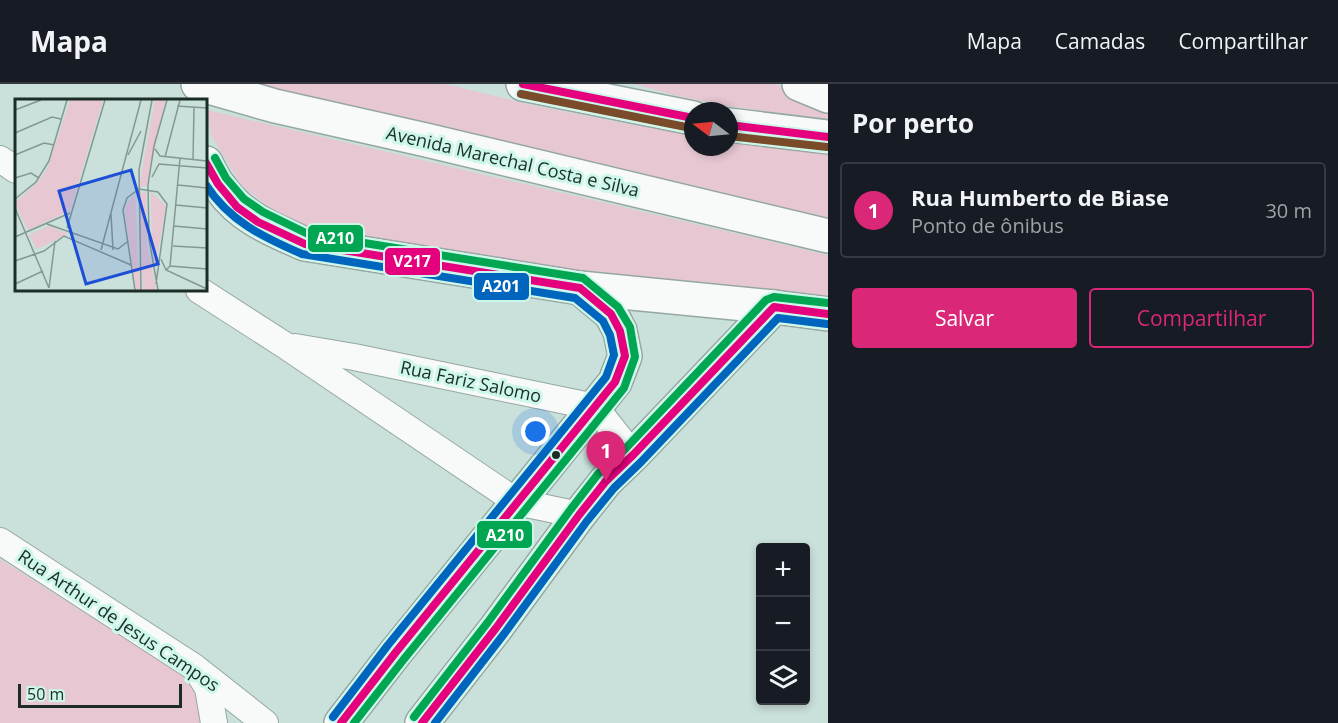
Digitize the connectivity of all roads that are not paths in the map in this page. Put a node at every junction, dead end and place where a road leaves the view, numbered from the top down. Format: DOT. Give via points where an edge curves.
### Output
graph roads {
  1 [pos="177,84"];
  2 [pos="198,84"];
  3 [pos="523,84"];
  4 [pos="799,84"];
  5 [pos="828,96"];
  6 [pos="179,99"];
  7 [pos="684,116"];
  8 [pos="738,126"];
  9 [pos="828,137"];
  10 [pos="0,159"];
  11 [pos="207,165"];
  12 [pos="15,169"];
  13 [pos="828,236"];
  14 [pos="580,288"];
  15 [pos="202,291"];
  16 [pos="774,307"];
  17 [pos="828,314"];
  18 [pos="286,346"];
  19 [pos="595,407"];
  20 [pos="633,455"];
  21 [pos="517,502"];
  22 [pos="579,515"];
  23 [pos="0,541"];
  24 [pos="194,667"];
  25 [pos="214,723"];
  26 [pos="265,723"];
  27 [pos="340,723"];
  28 [pos="422,723"];
  1 -- 6 [label="main road"];
  2 -- 13 [label="main road, Avenida Marechal Costa e Silva" via="275,106"];
  3 -- 7 [label="main road"];
  4 -- 5 [label="main road"];
  8 -- 9 [label="main road"];
  10 -- 12 [label="street"];
  11 -- 14 [label="main road" via="220,189 244,213 305,244"];
  14 -- 16 [label="main road"];
  14 -- 19 [label="main road" via="611,314 620,331 625,356 615,382"];
  15 -- 18 [label="street, Rua Fariz Salomo"];
  16 -- 17 [label="main road"];
  16 -- 20 [label="main road"];
  18 -- 19 [label="street, Rua Fariz Salomo"];
  18 -- 21 [label="street, Rua Fariz Salomo"];
  19 -- 20 [label="street"];
  19 -- 21 [label="main road"];
  20 -- 22 [label="main road"];
  21 -- 22 [label="street, Rua Fariz Salomo"];
  21 -- 27 [label="main road"];
  22 -- 28 [label="main road"];
  23 -- 24 [label="street, Rua Arthur de Jesus Campos"];
  24 -- 25 [label="street" via="208,688"];
  24 -- 26 [label="street, Rua Arthur de Jesus Campos"];
}
